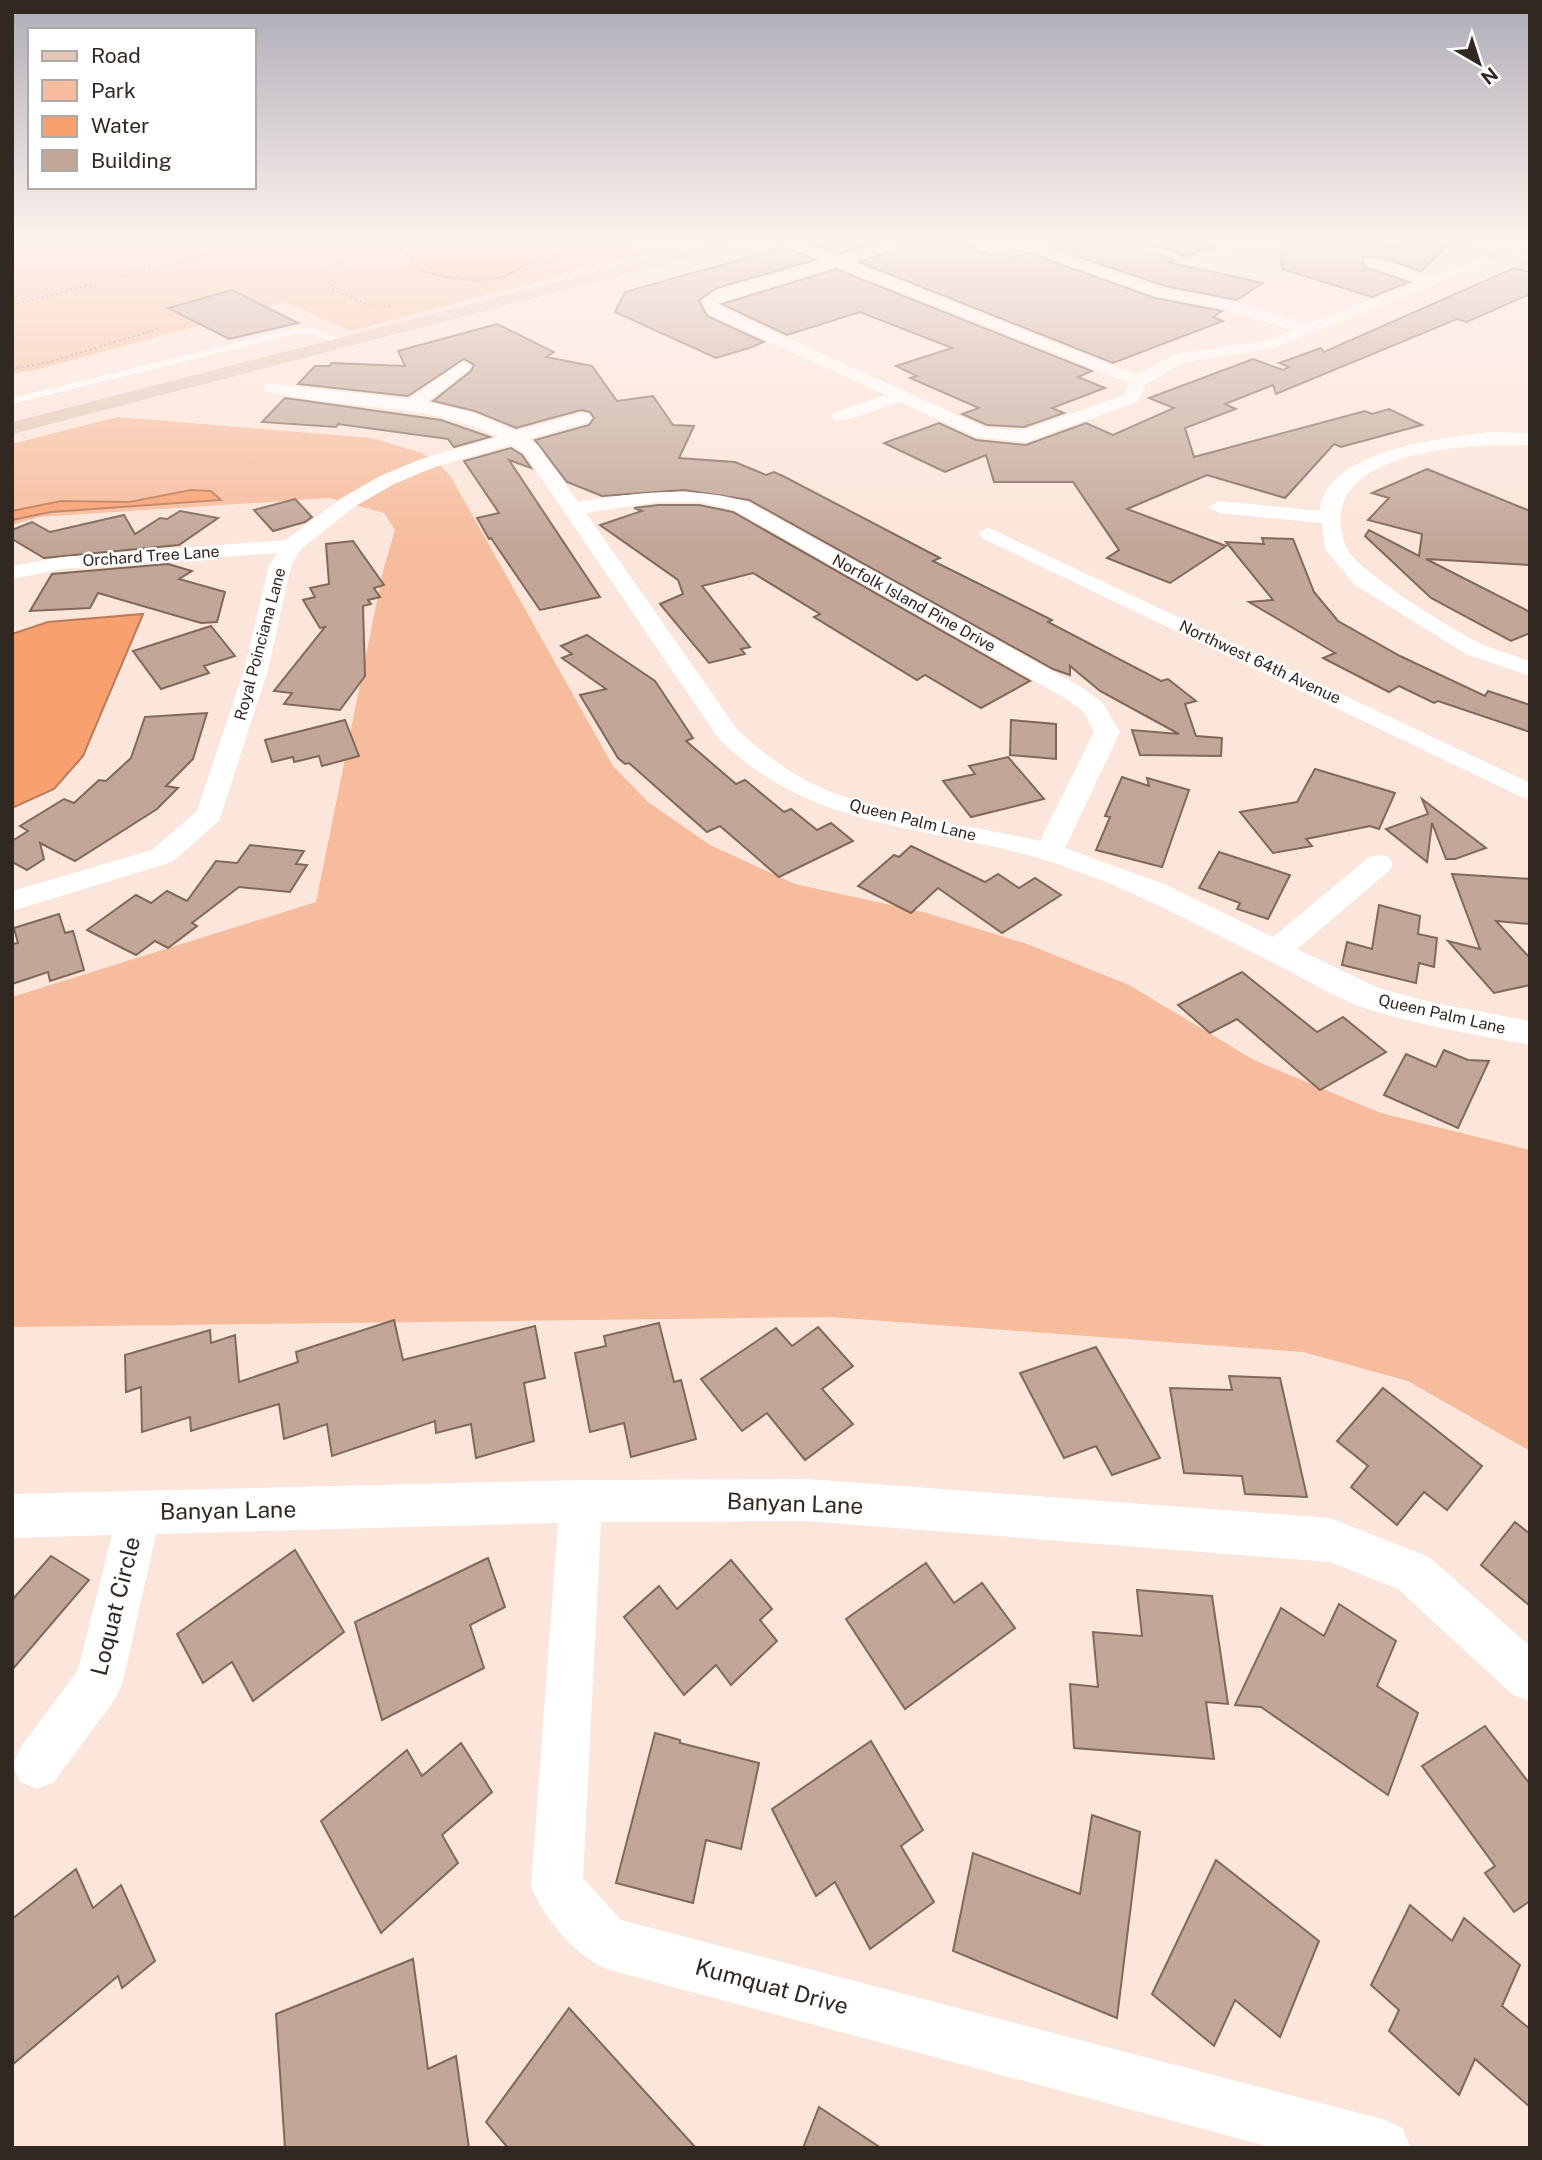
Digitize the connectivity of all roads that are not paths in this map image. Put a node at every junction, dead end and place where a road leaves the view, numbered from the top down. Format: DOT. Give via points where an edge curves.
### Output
graph roads {
  1 [pos="248,343"];
  2 [pos="342,343"];
  3 [pos="784,343"];
  4 [pos="1041,343"];
  5 [pos="1274,343"];
  6 [pos="463,366"];
  7 [pos="1138,381"];
  8 [pos="272,387"];
  9 [pos="901,396"];
  10 [pos="12,401"];
  11 [pos="415,403"];
  12 [pos="841,416"];
  13 [pos="582,418"];
  14 [pos="12,428"];
  15 [pos="514,437"];
  16 [pos="1530,439"];
  17 [pos="1219,507"];
  18 [pos="575,509"];
  19 [pos="1332,518"];
  20 [pos="989,534"];
  21 [pos="292,546"];
  22 [pos="12,573"];
  23 [pos="1530,669"];
  24 [pos="1530,793"];
  25 [pos="1049,852"];
  26 [pos="1379,864"];
  27 [pos="12,901"];
  28 [pos="1277,950"];
  29 [pos="1530,1033"];
  30 [pos="581,1501"];
  31 [pos="139,1512"];
  32 [pos="12,1516"];
  33 [pos="1530,1678"];
  34 [pos="37,1765"];
  35 [pos="1382,2148"];
  1 -- 10 [label="lane"];
  2 -- 14 [label="street"];
  3 -- 9 [label="street"];
  4 -- 7 [label="street"];
  5 -- 7 [label="street" via="1181,358"];
  6 -- 11 [label="street"];
  7 -- 9 [label="street" via="1132,398 1026,436 983,433"];
  8 -- 11 [label="street, Queen Palm Lane" via="294,394"];
  9 -- 12 [label="street"];
  11 -- 15 [label="street, Queen Palm Lane" via="455,412"];
  13 -- 15 [label="street, Royal Poinciana Lane"];
  15 -- 18 [label="street, Queen Palm Lane" via="531,449"];
  15 -- 21 [label="street, Royal Poinciana Lane" via="387,480 347,503"];
  16 -- 19 [label="street" via="1437,443 1389,455 1343,484 1330,507"];
  17 -- 19 [label="street"];
  18 -- 25 [label="street, Queen Palm Lane" via="728,734 753,758 802,789 869,812"];
  18 -- 25 [label="street, Norfolk Island Pine Drive" via="678,493 732,502 1083,700 1094,708 1107,732"];
  19 -- 23 [label="street" via="1336,549 1363,580 1474,649"];
  20 -- 24 [label="street, Northwest 64th Avenue"];
  21 -- 22 [label="street, Orchard Tree Lane" via="62,562"];
  21 -- 27 [label="street, Royal Poinciana Lane" via="280,566 256,670 209,815 162,856"];
  25 -- 28 [label="street, Queen Palm Lane" via="1156,892"];
  26 -- 28 [label="street"];
  28 -- 29 [label="street, Queen Palm Lane" via="1368,997"];
  30 -- 31 [label="street, Banyan Lane"];
  30 -- 33 [label="street, Banyan Lane" via="807,1500 1330,1540 1413,1573"];
  30 -- 35 [label="street, Kumquat Drive" via="557,1887 606,1942"];
  31 -- 32 [label="street, Banyan Lane"];
  31 -- 34 [label="street, Loquat Circle" via="99,1681"];
}
